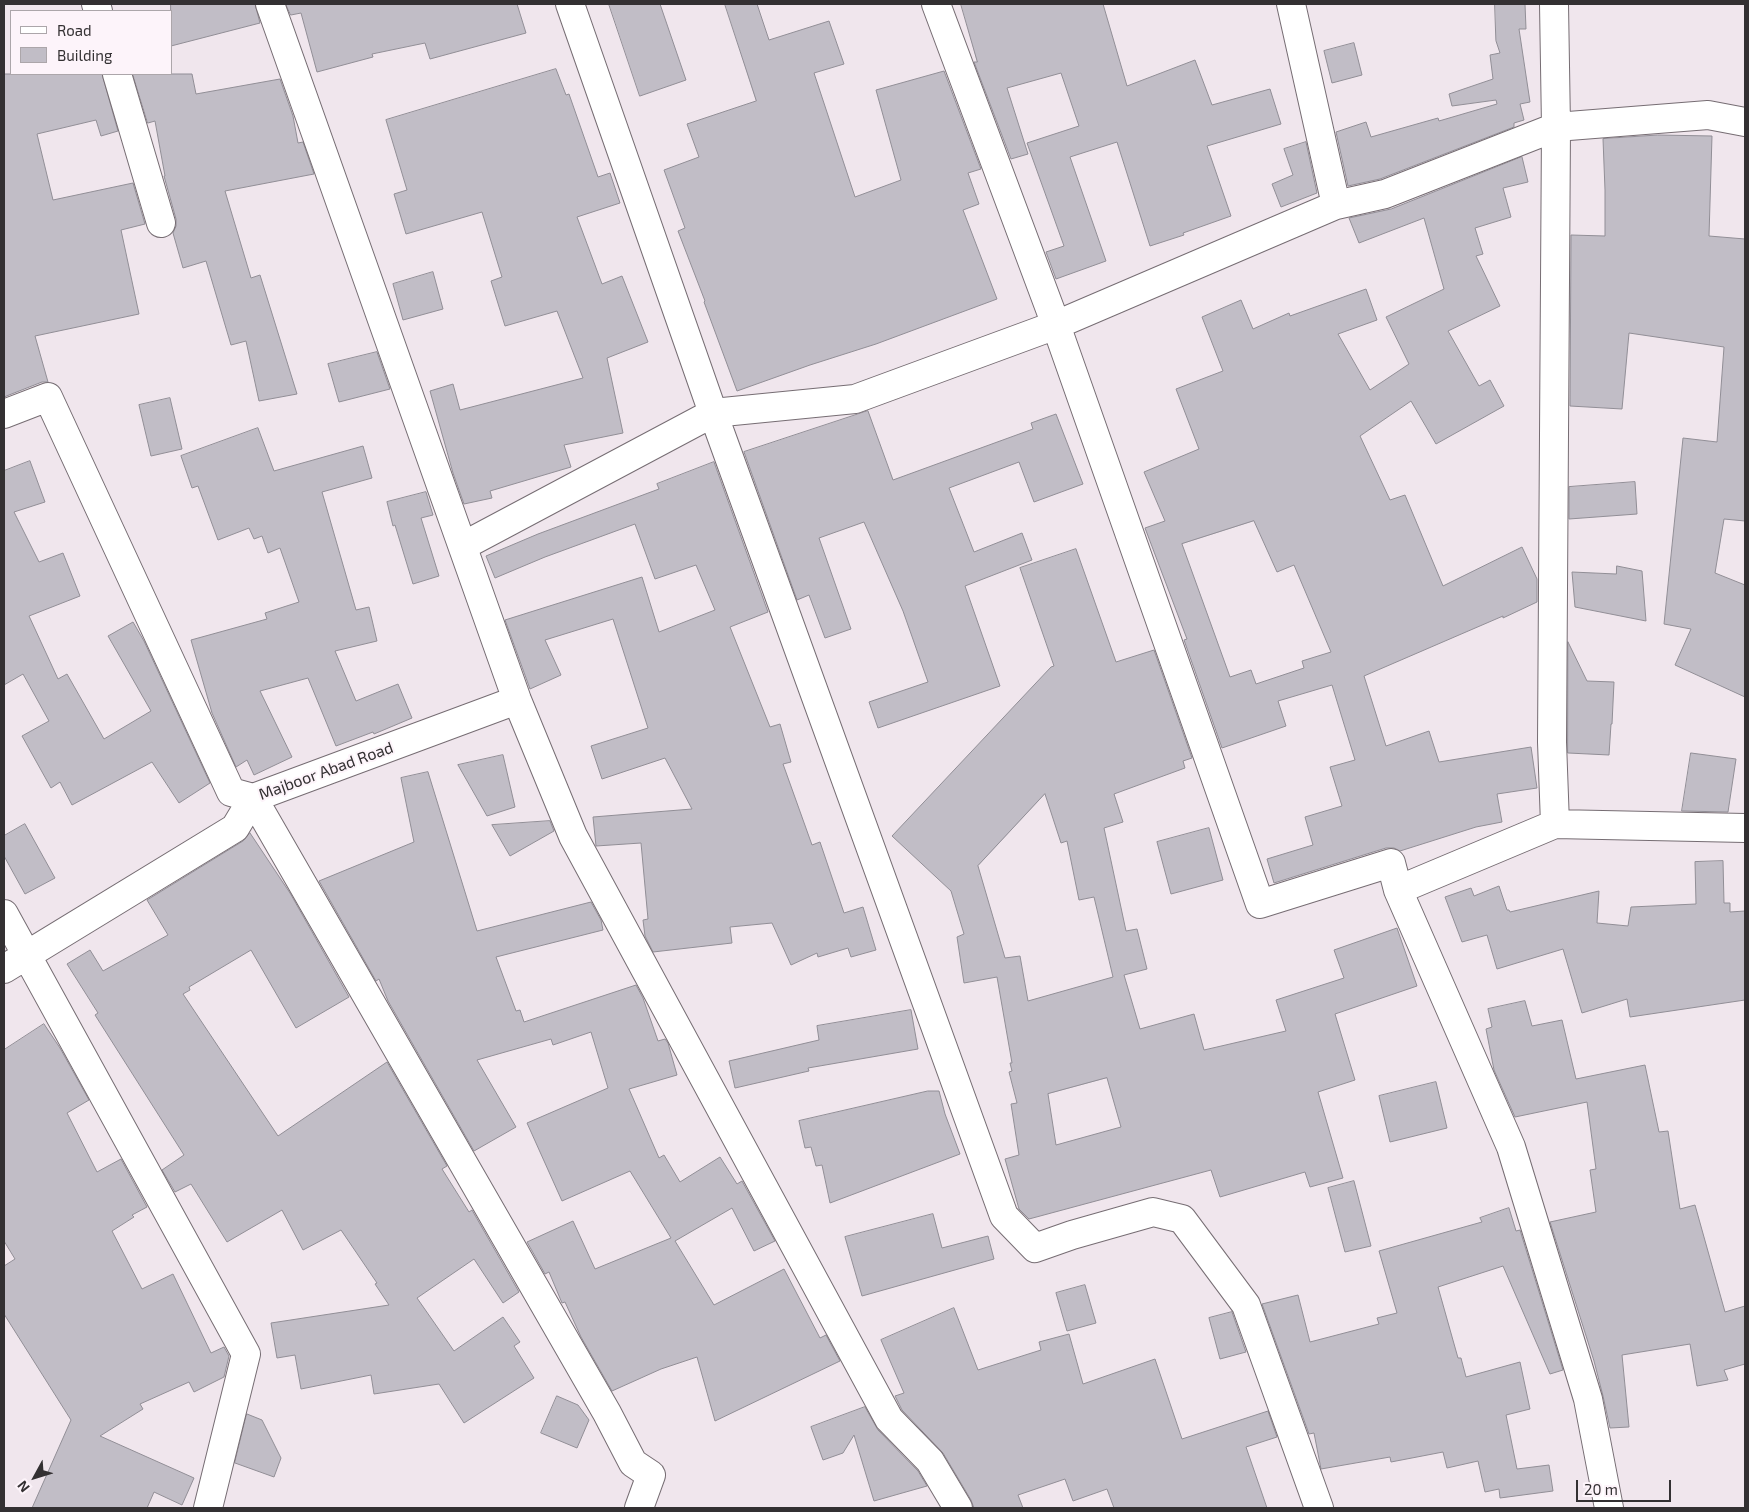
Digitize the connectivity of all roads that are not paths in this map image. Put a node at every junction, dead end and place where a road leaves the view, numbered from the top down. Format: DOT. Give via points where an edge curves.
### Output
graph roads {
  1 [pos="270,4"];
  2 [pos="570,4"];
  3 [pos="936,4"];
  4 [pos="1291,4"];
  5 [pos="1554,4"];
  6 [pos="116,75"];
  7 [pos="1745,122"];
  8 [pos="1556,127"];
  9 [pos="1336,206"];
  10 [pos="161,223"];
  11 [pos="1056,325"];
  12 [pos="713,413"];
  13 [pos="4,414"];
  14 [pos="463,546"];
  15 [pos="518,700"];
  16 [pos="253,798"];
  17 [pos="1555,824"];
  18 [pos="1745,828"];
  19 [pos="1398,890"];
  20 [pos="4,914"];
  21 [pos="15,962"];
  22 [pos="208,1508"];
  23 [pos="639,1508"];
  24 [pos="958,1508"];
  25 [pos="1319,1508"];
  26 [pos="1610,1508"];
  1 -- 14 [label="street"];
  2 -- 12 [label="street"];
  3 -- 11 [label="street"];
  4 -- 9 [label="street"];
  5 -- 8 [label="street"];
  6 -- 10 [label="street"];
  7 -- 8 [label="street" via="1708,116"];
  8 -- 9 [label="street" via="1385,194"];
  8 -- 17 [label="street" via="1552,732"];
  9 -- 11 [label="street"];
  11 -- 12 [label="street" via="855,399"];
  11 -- 19 [label="street" via="1260,904 1392,862"];
  12 -- 14 [label="street"];
  12 -- 25 [label="street" via="1004,1216 1035,1248 1153,1212 1182,1218 1246,1305"];
  13 -- 16 [label="street" via="48,397 231,792"];
  14 -- 15 [label="street"];
  15 -- 16 [label="street, Majboor Abad Road"];
  15 -- 24 [label="street" via="573,836 889,1419 930,1461"];
  16 -- 21 [label="street, Majboor Abad Road" via="235,828"];
  16 -- 23 [label="street" via="633,1463 651,1475"];
  17 -- 18 [label="street"];
  17 -- 19 [label="street"];
  19 -- 26 [label="street" via="1511,1147 1588,1399"];
  20 -- 21 [label="street"];
  21 -- 22 [label="street" via="246,1354"];
}
